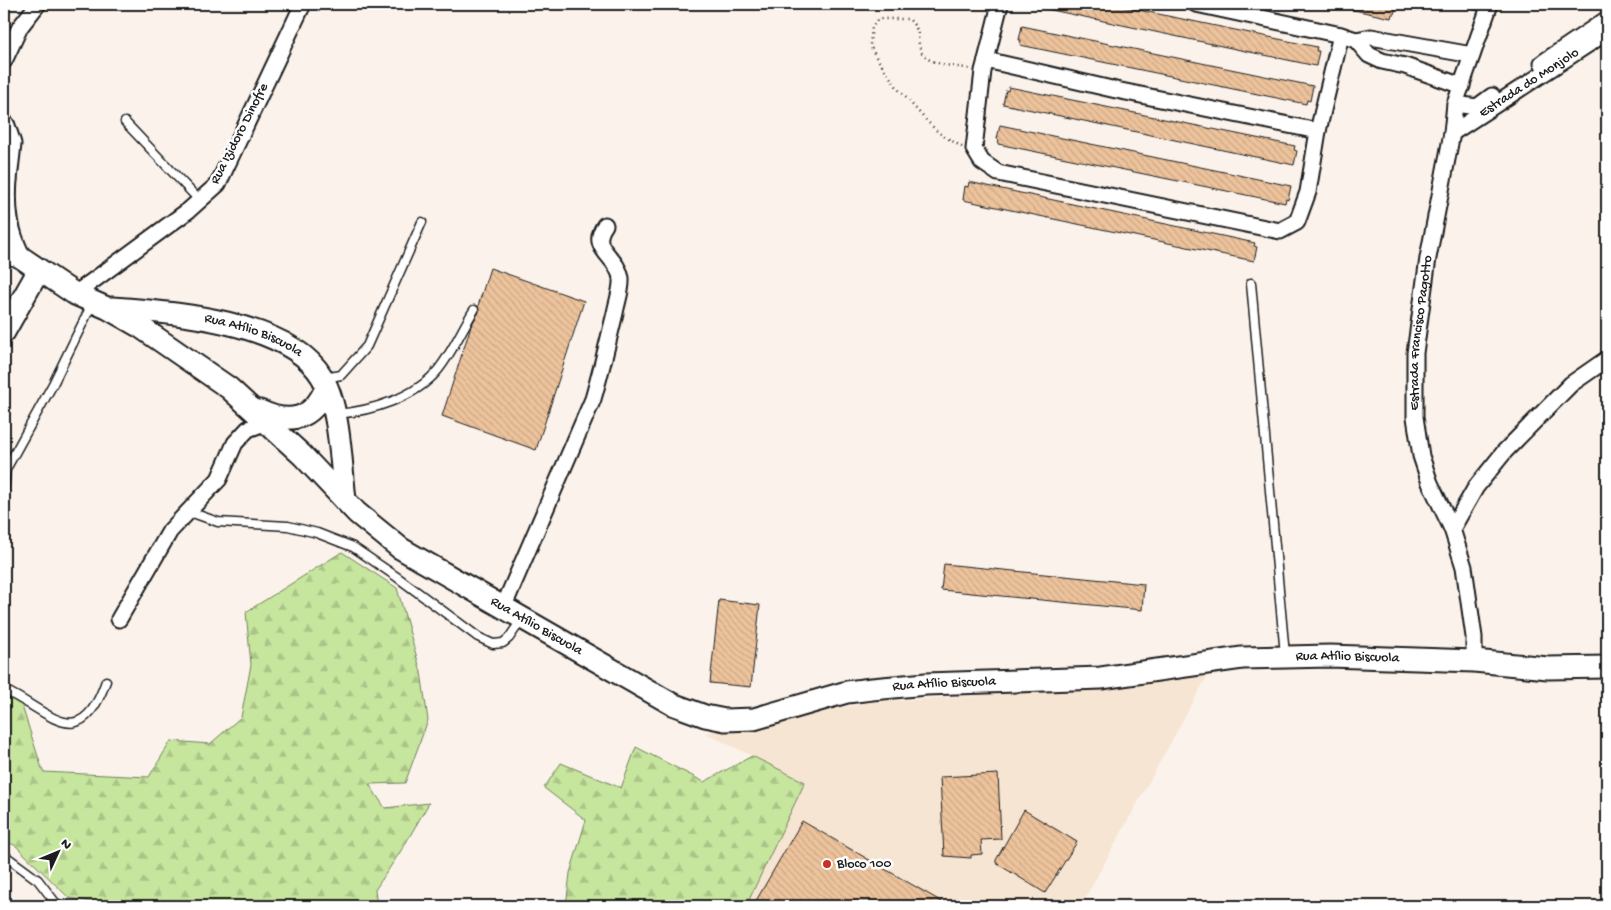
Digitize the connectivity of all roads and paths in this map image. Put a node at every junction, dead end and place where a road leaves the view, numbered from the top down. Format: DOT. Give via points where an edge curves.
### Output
graph roads {
  1 [pos="38,4"];
  2 [pos="303,4"];
  3 [pos="1000,4"];
  4 [pos="1196,4"];
  5 [pos="1471,4"];
  6 [pos="1489,6"];
  7 [pos="1607,19"];
  8 [pos="20,27"];
  9 [pos="1607,32"];
  10 [pos="1341,35"];
  11 [pos="4,39"];
  12 [pos="1356,40"];
  13 [pos="1472,55"];
  14 [pos="4,61"];
  15 [pos="984,65"];
  16 [pos="1462,86"];
  17 [pos="1455,104"];
  18 [pos="125,122"];
  19 [pos="4,126"];
  20 [pos="1318,131"];
  21 [pos="1452,133"];
  22 [pos="974,149"];
  23 [pos="5,182"];
  24 [pos="200,201"];
  25 [pos="422,222"];
  26 [pos="605,225"];
  27 [pos="11,254"];
  28 [pos="39,270"];
  29 [pos="1252,283"];
  30 [pos="92,301"];
  31 [pos="474,310"];
  32 [pos="4,332"];
  33 [pos="1607,360"];
  34 [pos="325,384"];
  35 [pos="250,406"];
  36 [pos="335,414"];
  37 [pos="267,422"];
  38 [pos="4,490"];
  39 [pos="345,500"];
  40 [pos="187,511"];
  41 [pos="1452,528"];
  42 [pos="503,608"];
  43 [pos="119,619"];
  44 [pos="522,619"];
  45 [pos="1285,657"];
  46 [pos="1474,661"];
  47 [pos="1607,667"];
  48 [pos="106,682"];
  49 [pos="4,690"];
  50 [pos="4,855"];
  51 [pos="58,906"];
  1 -- 8 [label="street"];
  2 -- 24 [label="street, Rua Izidoro Dinofre" via="218,184"];
  3 -- 15 [label="street"];
  4 -- 10 [label="street"];
  5 -- 6 [label="lane"];
  6 -- 13 [label="street, Estrada Francisco Pagotto"];
  7 -- 17 [label="street" via="1477,107"];
  8 -- 11 [label="street"];
  8 -- 14 [label="street"];
  9 -- 21 [label="street, Estrada do Monjolo"];
  10 -- 12 [label="street"];
  10 -- 20 [label="street"];
  12 -- 13 [label="street" via="1371,37"];
  12 -- 16 [label="street" via="1369,54 1382,61"];
  13 -- 16 [label="street, Estrada Francisco Pagotto"];
  15 -- 20 [label="street"];
  15 -- 22 [label="street"];
  15 -- 22 [label="path" via="928,59 920,50 918,29 909,19 878,19 872,27 870,46 912,105 939,133 965,148"];
  16 -- 17 [label="street, Estrada Francisco Pagotto"];
  17 -- 21 [label="street, Estrada Francisco Pagotto"];
  18 -- 24 [label="lane"];
  19 -- 23 [label="street, Rua Atílio Biscuola" via="10,144"];
  20 -- 22 [label="street" via="1308,192 1297,222 1280,231 998,173 982,162"];
  21 -- 41 [label="street, Estrada Francisco Pagotto" via="1427,268 1416,353 1415,417 1421,456 1430,483"];
  23 -- 27 [label="street, Rua Atílio Biscuola" via="5,216"];
  24 -- 30 [label="street, Rua Izidoro Dinofre"];
  25 -- 34 [label="lane" via="367,346 341,375"];
  26 -- 42 [label="street" via="599,234 599,242 616,263 621,283 602,369 593,399"];
  27 -- 28 [label="street, Rua Atílio Biscuola"];
  28 -- 30 [label="street, Rua Atílio Biscuola"];
  28 -- 32 [label="street"];
  29 -- 45 [label="lane"];
  30 -- 34 [label="street, Rua Atílio Biscuola" via="190,317 263,334 295,349 312,362"];
  30 -- 35 [label="street, Rua Atílio Biscuola" via="204,370"];
  30 -- 38 [label="lane" via="53,384 6,469"];
  31 -- 36 [label="lane" via="437,371 414,389 393,401 356,412"];
  33 -- 41 [label="street" via="1571,384 1505,451 1476,487"];
  34 -- 35 [label="street" via="315,406 295,418 277,418"];
  34 -- 36 [label="street, Rua Atílio Biscuola"];
  35 -- 37 [label="street, Rua Atílio Biscuola"];
  36 -- 39 [label="street, Rua Atílio Biscuola"];
  37 -- 39 [label="street, Rua Atílio Biscuola"];
  37 -- 40 [label="street" via="242,434 219,479"];
  39 -- 42 [label="street, Rua Atílio Biscuola" via="368,524 400,548"];
  40 -- 43 [label="street" via="170,531"];
  40 -- 44 [label="lane" via="218,522 288,526 353,547 478,637 493,644 503,643 509,638"];
  41 -- 46 [label="street, Estrada Francisco Pagotto" via="1464,567 1474,637"];
  42 -- 44 [label="street, Rua Atílio Biscuola"];
  44 -- 45 [label="street, Rua Atílio Biscuola" via="672,704 689,712 725,720 754,719 847,692 872,689 1101,678 1204,662"];
  45 -- 46 [label="street, Rua Atílio Biscuola"];
  46 -- 47 [label="street, Rua Atílio Biscuola" via="1548,668"];
  48 -- 49 [label="lane" via="99,701 83,720 72,725 60,723"];
  50 -- 51 [label="lane" via="38,880"];
}
